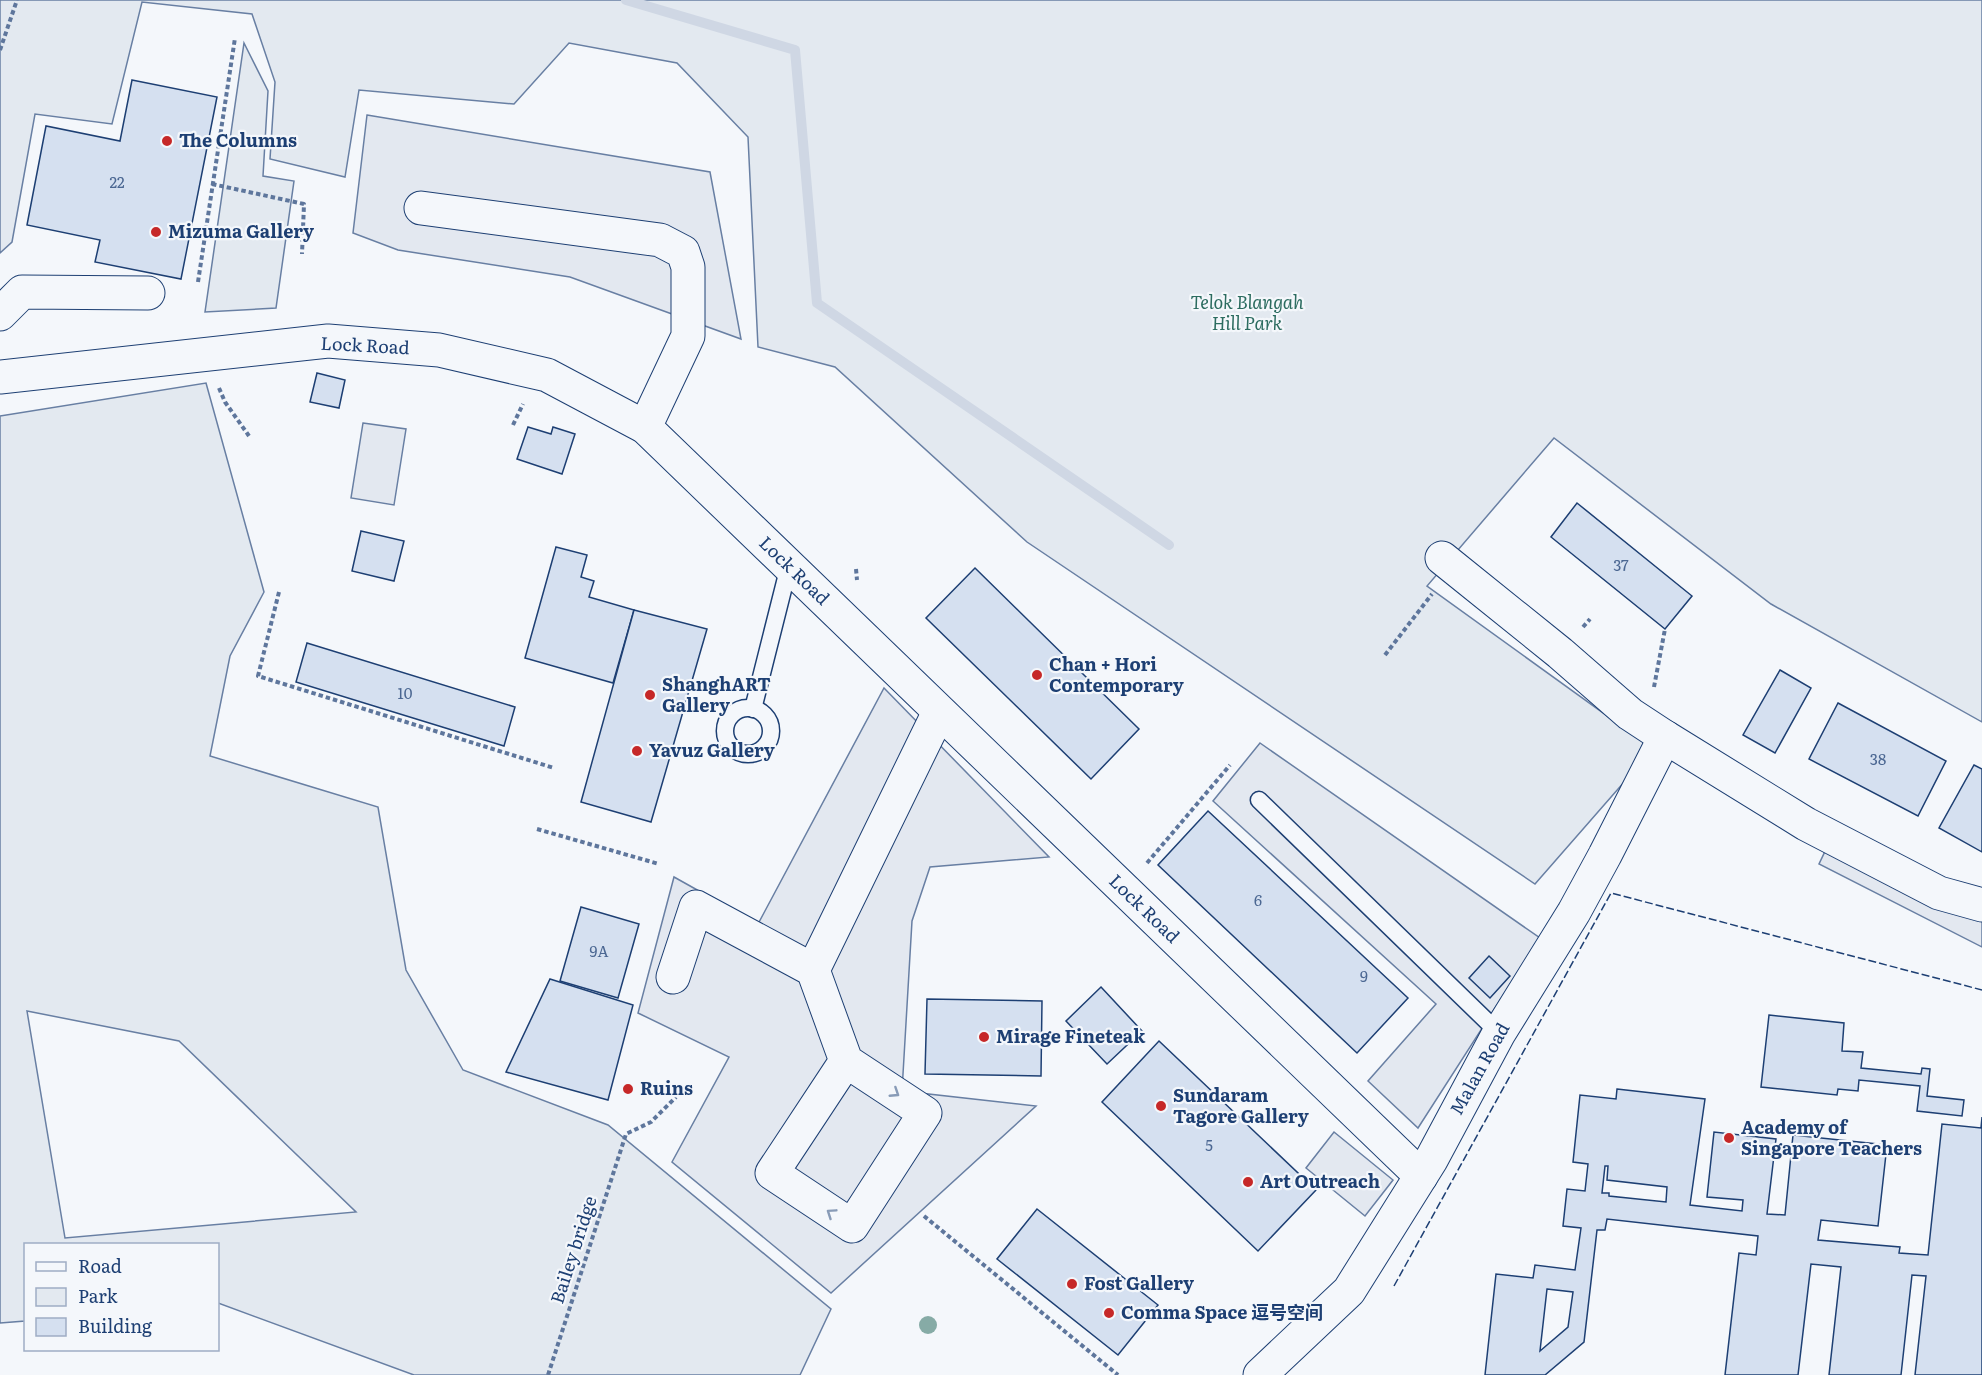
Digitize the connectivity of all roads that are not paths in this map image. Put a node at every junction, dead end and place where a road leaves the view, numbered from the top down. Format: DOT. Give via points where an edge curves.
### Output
graph roads {
  1 [pos="422,208"];
  2 [pos="147,293"];
  3 [pos="0,314"];
  4 [pos="0,376"];
  5 [pos="645,427"];
  6 [pos="1447,563"];
  7 [pos="789,566"];
  8 [pos="753,709"];
  9 [pos="939,712"];
  10 [pos="1665,737"];
  11 [pos="1259,800"];
  12 [pos="1982,905"];
  13 [pos="813,970"];
  14 [pos="673,977"];
  15 [pos="1499,1034"];
  16 [pos="846,1061"];
  17 [pos="1421,1176"];
  18 [pos="1260,1375"];
  1 -- 5 [label="street" via="660,240 683,252 687,267 688,336"];
  2 -- 3 [label="street" via="22,292"];
  4 -- 5 [label="street, Lock Road" via="328,341 439,350 547,375"];
  5 -- 7 [label="street, Lock Road"];
  6 -- 10 [label="street" via="1630,714"];
  7 -- 8 [label="lane"];
  7 -- 9 [label="street, Lock Road"];
  9 -- 13 [label="street"];
  9 -- 17 [label="street, Lock Road"];
  10 -- 12 [label="street" via="1806,824 1939,893"];
  10 -- 15 [label="street, Malan Road" via="1574,912"];
  11 -- 15 [label="lane"];
  13 -- 14 [label="street" via="696,907"];
  13 -- 16 [label="street"];
  15 -- 17 [label="street, Malan Road"];
  16 -- 16 [label="street, one-way" via="925,1113 852,1226 772,1173"];
  17 -- 18 [label="street, Malan Road" via="1349,1291"];
}
